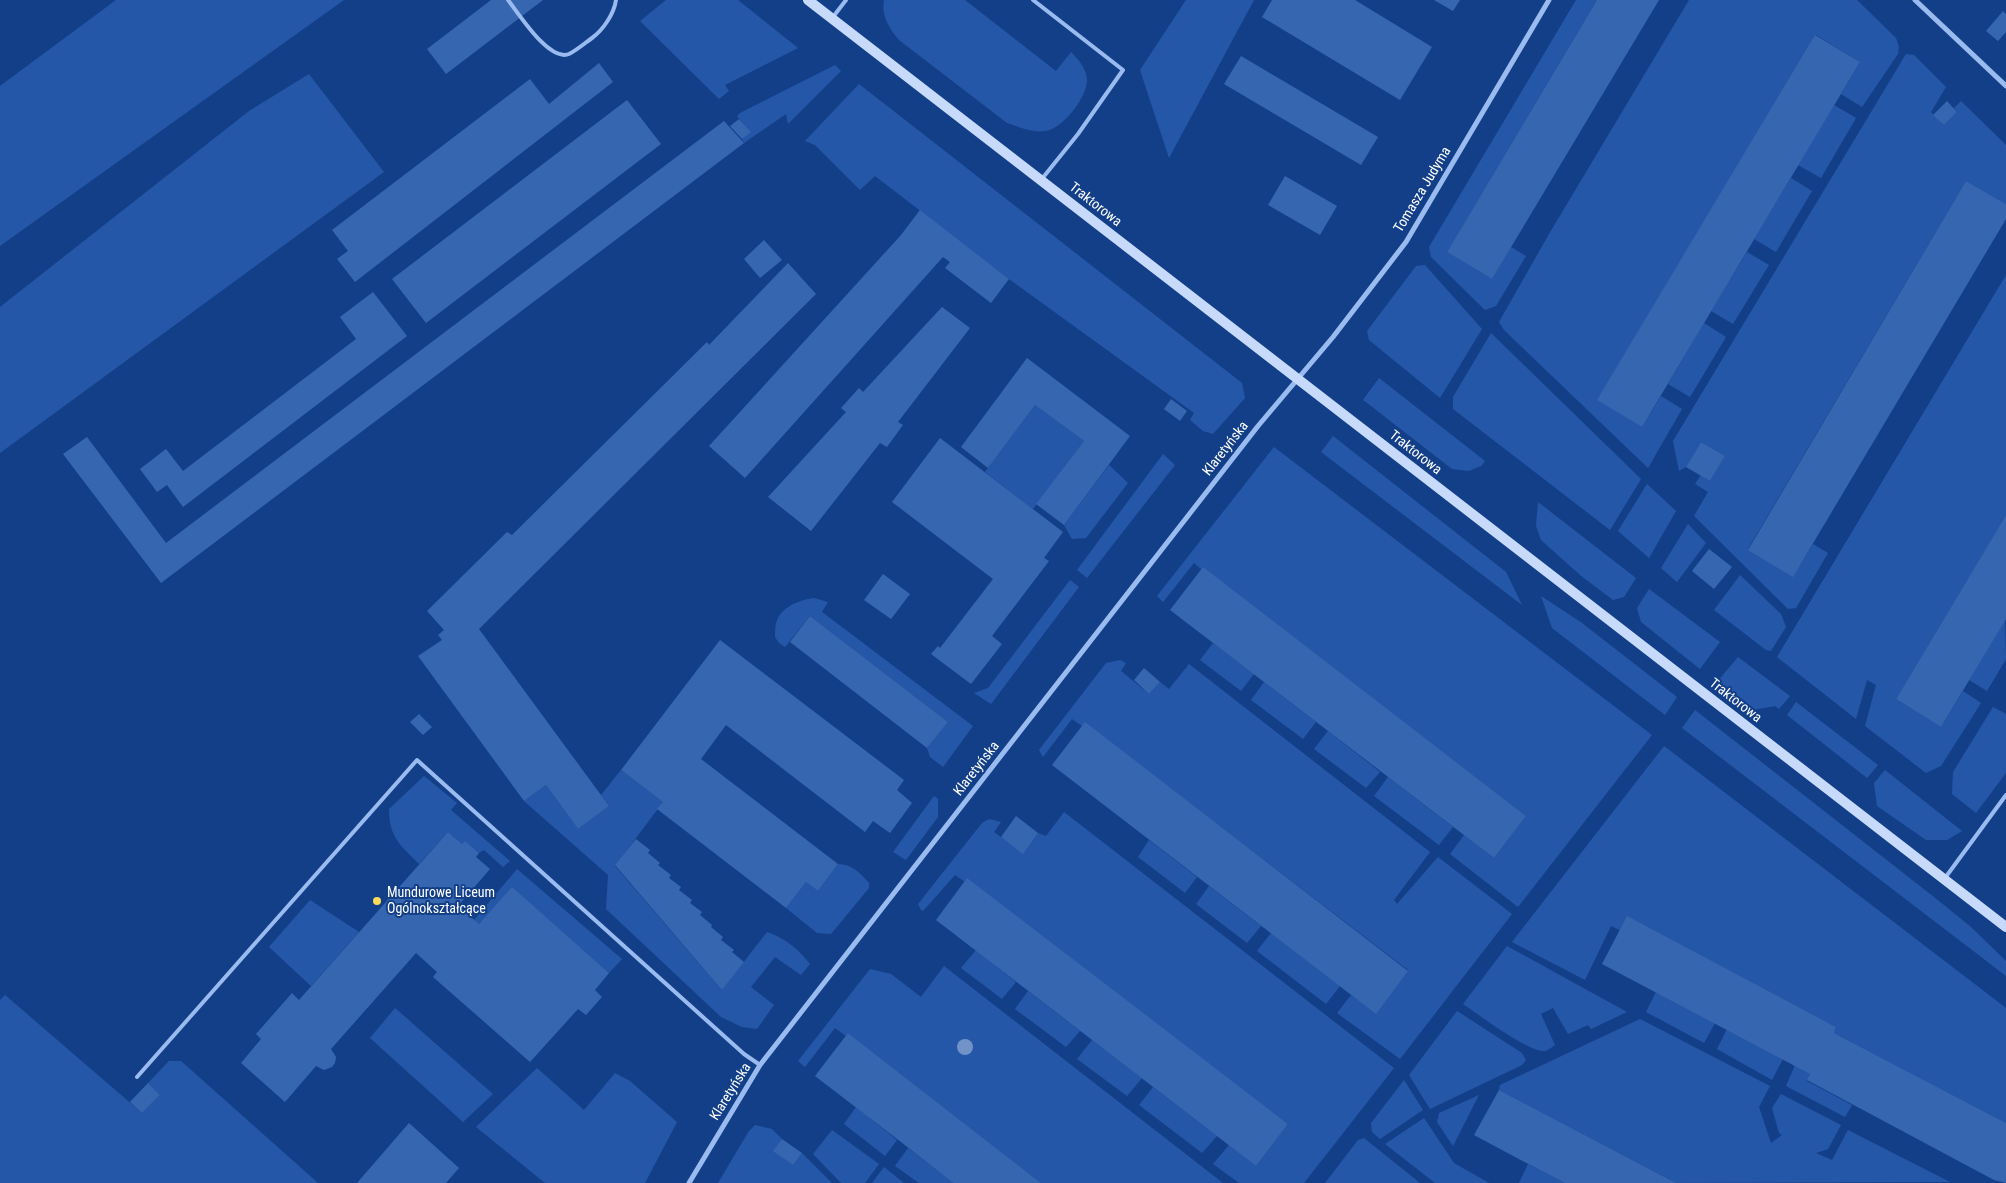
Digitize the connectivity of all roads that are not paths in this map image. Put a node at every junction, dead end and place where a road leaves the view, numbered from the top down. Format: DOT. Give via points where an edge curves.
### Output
graph roads {
  1 [pos="508,0"];
  2 [pos="616,0"];
  3 [pos="808,0"];
  4 [pos="846,0"];
  5 [pos="1033,0"];
  6 [pos="1549,0"];
  7 [pos="1915,0"];
  8 [pos="832,19"];
  9 [pos="2006,86"];
  10 [pos="1041,180"];
  11 [pos="1299,380"];
  12 [pos="2006,795"];
  13 [pos="1944,879"];
  14 [pos="2006,927"];
  15 [pos="760,1065"];
  16 [pos="136,1077"];
  17 [pos="689,1183"];
  1 -- 2 [label="lane" via="546,48 556,54 568,55 597,34 615,9"];
  3 -- 8 [label="main road, Traktorowa"];
  4 -- 8 [label="lane"];
  5 -- 10 [label="lane" via="1123,70"];
  6 -- 11 [label="street, Tomasza Judyma" via="1406,242"];
  7 -- 9 [label="street"];
  8 -- 10 [label="main road, Traktorowa"];
  10 -- 11 [label="main road, Traktorowa"];
  11 -- 13 [label="main road, Traktorowa"];
  11 -- 15 [label="street, Klaretyńska" via="1246,442"];
  12 -- 13 [label="lane"];
  13 -- 14 [label="main road, Traktorowa"];
  15 -- 16 [label="lane" via="417,760"];
  15 -- 17 [label="street, Klaretyńska"];
}
